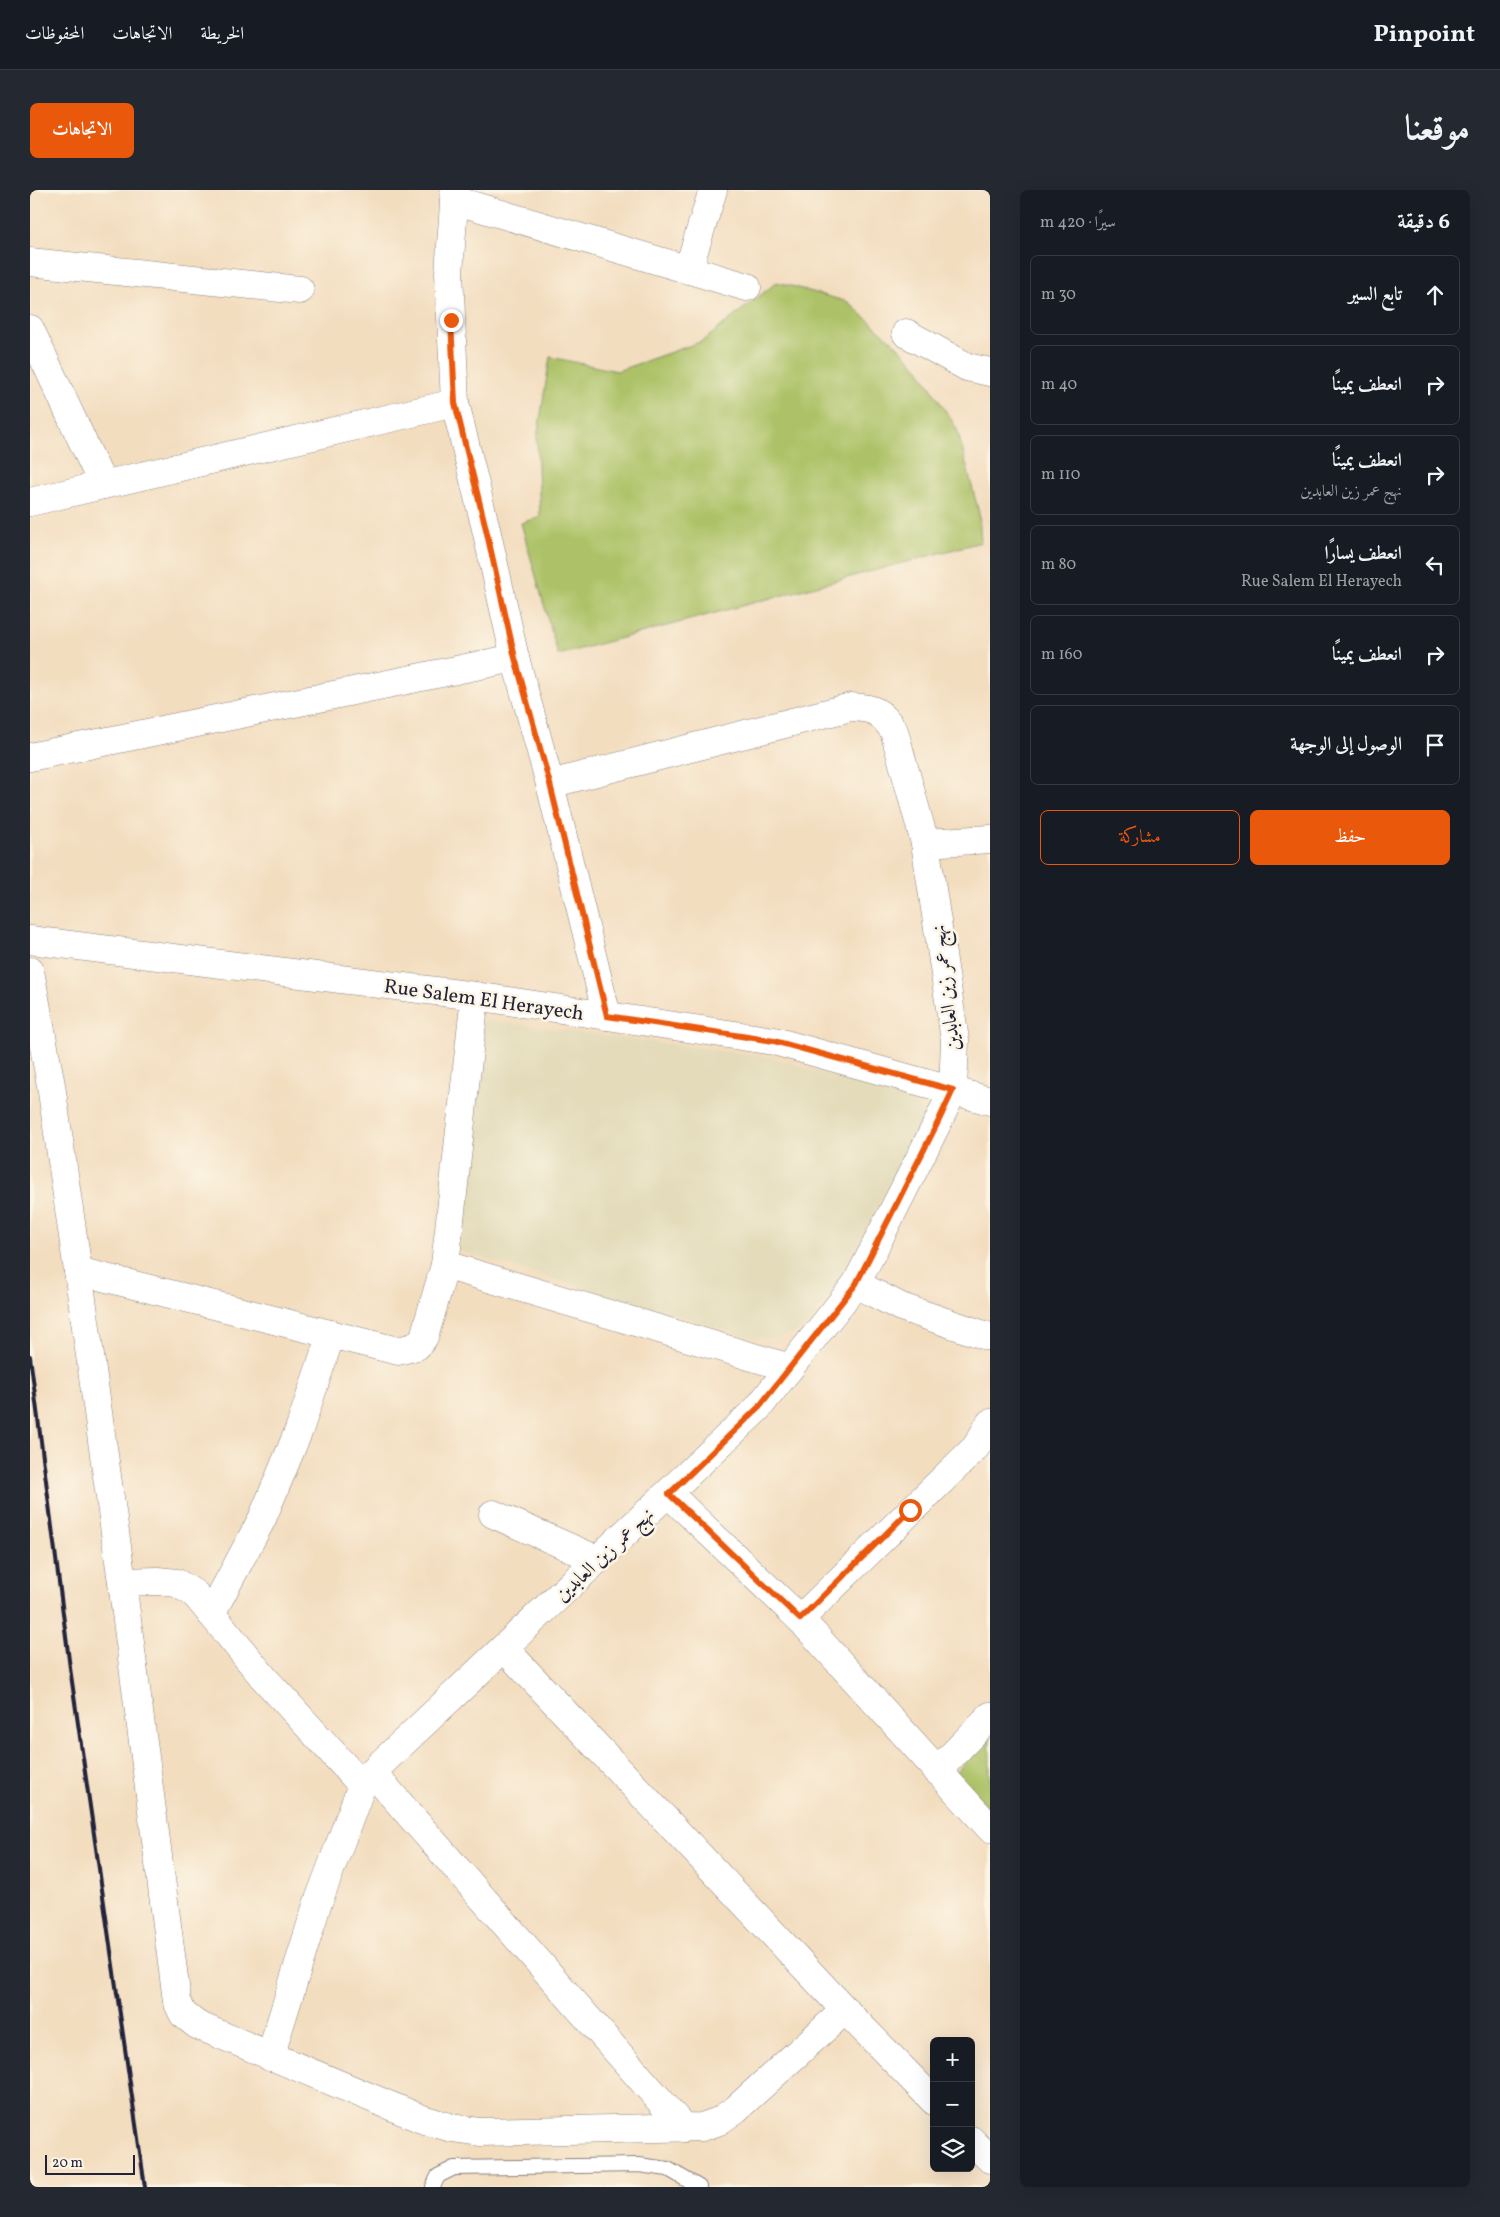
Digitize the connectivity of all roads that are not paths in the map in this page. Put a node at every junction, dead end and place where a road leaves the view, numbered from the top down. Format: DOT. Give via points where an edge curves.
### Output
graph roads {
  1 [pos="713,190"];
  2 [pos="454,195"];
  3 [pos="30,262"];
  4 [pos="688,270"];
  5 [pos="747,287"];
  6 [pos="300,290"];
  7 [pos="30,329"];
  8 [pos="906,333"];
  9 [pos="990,372"];
  10 [pos="455,403"];
  11 [pos="102,485"];
  12 [pos="30,502"];
  13 [pos="515,658"];
  14 [pos="30,757"];
  15 [pos="550,784"];
  16 [pos="990,839"];
  17 [pos="925,843"];
  18 [pos="30,940"];
  19 [pos="30,971"];
  20 [pos="475,996"];
  21 [pos="607,1016"];
  22 [pos="953,1090"];
  23 [pos="990,1100"];
  24 [pos="445,1265"];
  25 [pos="78,1271"];
  26 [pos="856,1284"];
  27 [pos="331,1334"];
  28 [pos="990,1337"];
  29 [pos="790,1368"];
  30 [pos="990,1423"];
  31 [pos="669,1494"];
  32 [pos="493,1514"];
  33 [pos="598,1560"];
  34 [pos="122,1582"];
  35 [pos="210,1614"];
  36 [pos="800,1619"];
  37 [pos="504,1648"];
  38 [pos="990,1716"];
  39 [pos="937,1771"];
  40 [pos="367,1778"];
  41 [pos="990,1828"];
  42 [pos="845,2010"];
  43 [pos="270,2057"];
  44 [pos="930,2097"];
  45 [pos="684,2128"];
  46 [pos="975,2144"];
  47 [pos="990,2159"];
  48 [pos="433,2187"];
  49 [pos="699,2187"];
  1 -- 4 [label="street"];
  2 -- 4 [label="street"];
  2 -- 10 [label="street" via="449,273"];
  3 -- 6 [label="street"];
  4 -- 5 [label="street"];
  7 -- 11 [label="street"];
  8 -- 9 [label="street" via="967,367"];
  10 -- 11 [label="street"];
  10 -- 13 [label="street"];
  11 -- 12 [label="street"];
  13 -- 14 [label="street"];
  13 -- 15 [label="street"];
  15 -- 17 [label="street, نهج عمر زين العابدين" via="851,708 868,708 884,715 894,731"];
  15 -- 21 [label="street"];
  16 -- 17 [label="street"];
  17 -- 22 [label="street, نهج عمر زين العابدين" via="955,1040"];
  18 -- 20 [label="street, Rue Salem El Herayech"];
  19 -- 25 [label="street" via="51,1085"];
  20 -- 21 [label="street, Rue Salem El Herayech"];
  20 -- 24 [label="street"];
  21 -- 22 [label="street, Rue Salem El Herayech" via="774,1041"];
  22 -- 23 [label="street, Rue Salem El Herayech"];
  22 -- 26 [label="street, نهج عمر زين العابدين"];
  24 -- 27 [label="street" via="424,1337 417,1346 398,1351"];
  24 -- 29 [label="street"];
  25 -- 27 [label="street"];
  25 -- 34 [label="street"];
  26 -- 28 [label="street" via="901,1307"];
  26 -- 29 [label="street, نهج عمر زين العابدين"];
  27 -- 35 [label="street" via="299,1430 262,1519"];
  29 -- 31 [label="street, نهج عمر زين العابدين" via="758,1408"];
  30 -- 36 [label="street" via="976,1446"];
  31 -- 33 [label="street, نهج عمر زين العابدين"];
  31 -- 36 [label="street"];
  32 -- 33 [label="street"];
  33 -- 37 [label="street, نهج عمر زين العابدين"];
  34 -- 35 [label="street" via="158,1580 177,1584 195,1594"];
  34 -- 43 [label="street" via="177,2001 183,2014 197,2025"];
  35 -- 40 [label="street" via="264,1678"];
  36 -- 39 [label="street"];
  37 -- 40 [label="street, نهج عمر زين العابدين"];
  37 -- 42 [label="street"];
  38 -- 39 [label="street"];
  39 -- 41 [label="street"];
  40 -- 43 [label="street" via="317,1905"];
  40 -- 45 [label="street"];
  42 -- 44 [label="street"];
  42 -- 45 [label="street" via="730,2113 702,2127"];
  43 -- 45 [label="street" via="422,2119 452,2128 480,2132"];
  46 -- 47 [label="street"];
  48 -- 49 [label="lane" via="438,2176 454,2168 639,2165 668,2169"];
}
